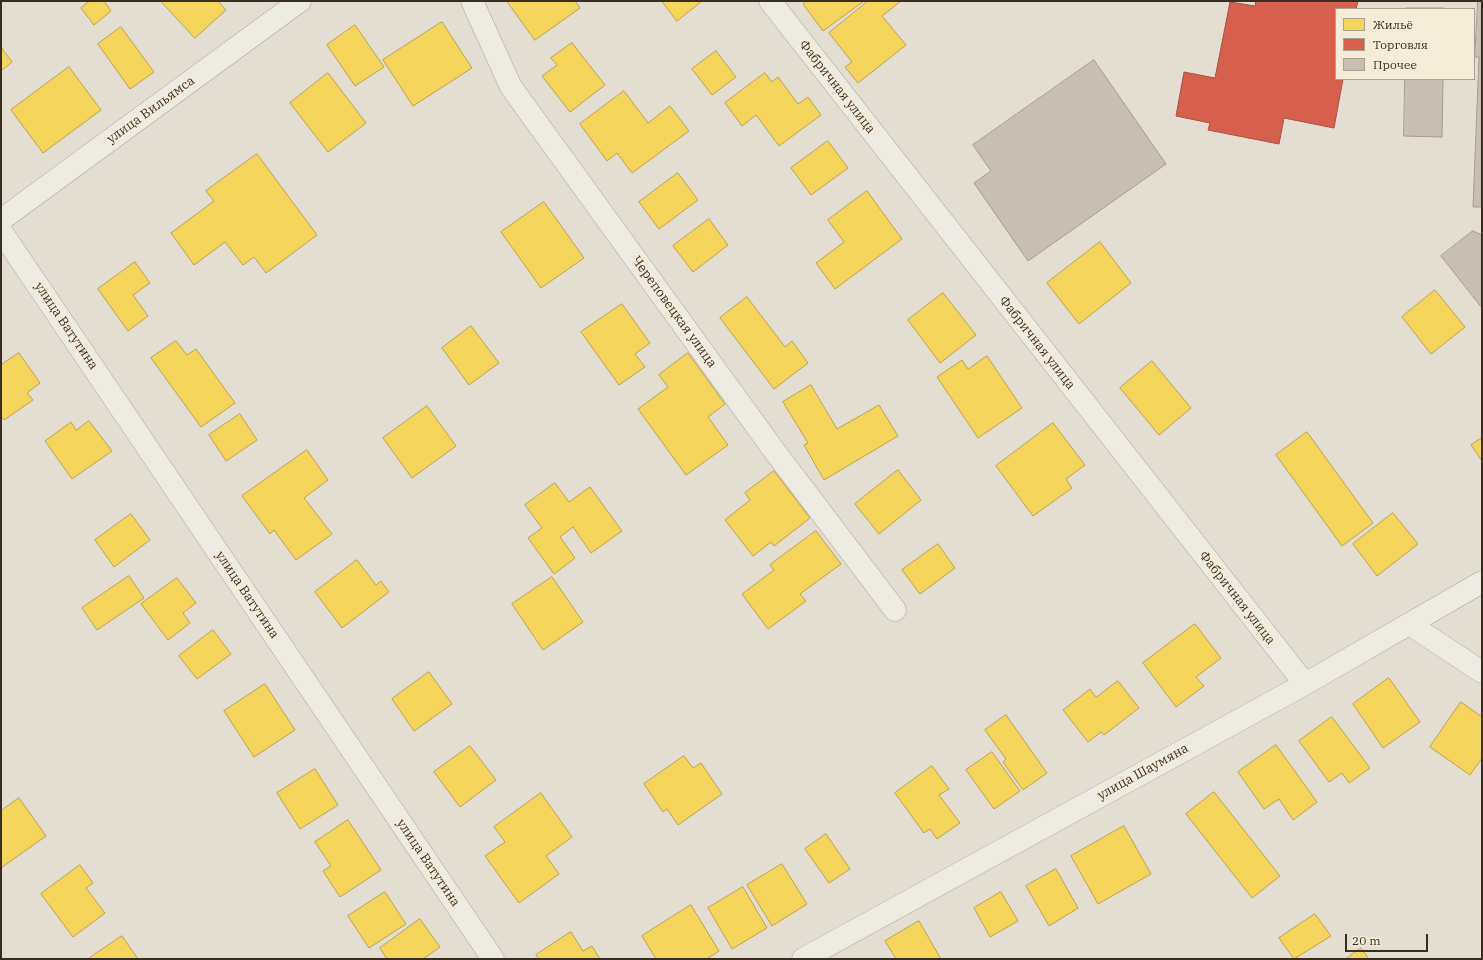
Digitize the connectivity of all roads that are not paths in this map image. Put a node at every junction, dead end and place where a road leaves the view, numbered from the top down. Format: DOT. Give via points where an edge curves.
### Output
graph roads {
  1 [pos="300,1"];
  2 [pos="472,1"];
  3 [pos="770,1"];
  4 [pos="1,220"];
  5 [pos="1,231"];
  6 [pos="1482,582"];
  7 [pos="895,610"];
  8 [pos="1409,624"];
  9 [pos="1482,672"];
  10 [pos="1305,684"];
  11 [pos="493,959"];
  12 [pos="803,959"];
  1 -- 4 [label="street, улица Вильямса"];
  2 -- 7 [label="street, Череповецкая улица" via="511,87 768,442"];
  3 -- 10 [label="street, Фабричная улица"];
  5 -- 11 [label="street, улица Ватутина"];
  6 -- 8 [label="street, улица Шаумяна"];
  8 -- 9 [label="street"];
  8 -- 10 [label="street, улица Шаумяна"];
  10 -- 12 [label="street, улица Шаумяна"];
}
